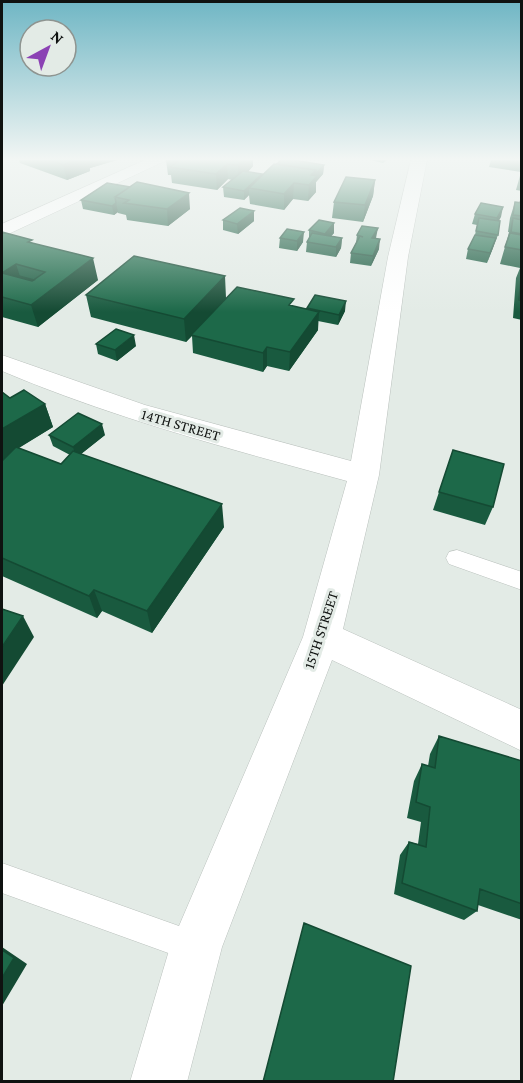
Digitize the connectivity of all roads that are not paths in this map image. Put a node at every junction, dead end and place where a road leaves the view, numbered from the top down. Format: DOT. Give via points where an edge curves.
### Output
graph roads {
  1 [pos="47,211"];
  2 [pos="408,211"];
  3 [pos="2,231"];
  4 [pos="2,362"];
  5 [pos="364,475"];
  6 [pos="457,558"];
  7 [pos="522,581"];
  8 [pos="322,637"];
  9 [pos="522,731"];
  10 [pos="2,878"];
  11 [pos="196,947"];
  12 [pos="158,1082"];
  1 -- 3 [label="street"];
  2 -- 5 [label="street, 15TH STREET"];
  4 -- 5 [label="street, 14TH STREET" via="63,389"];
  5 -- 8 [label="street, 15TH STREET"];
  6 -- 7 [label="lane"];
  8 -- 9 [label="street"];
  8 -- 11 [label="street, 15TH STREET"];
  10 -- 11 [label="lane"];
  11 -- 12 [label="street, 15TH STREET"];
}
